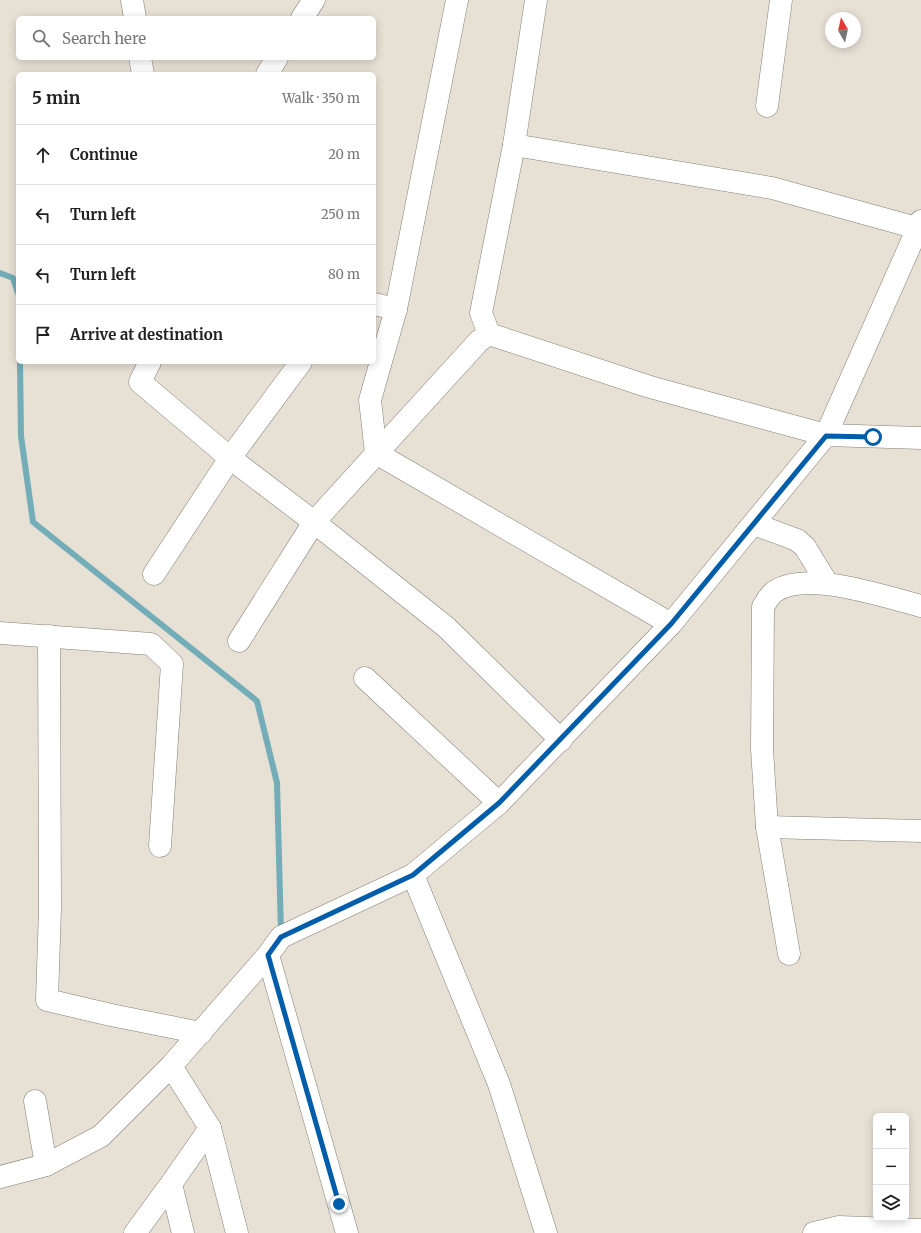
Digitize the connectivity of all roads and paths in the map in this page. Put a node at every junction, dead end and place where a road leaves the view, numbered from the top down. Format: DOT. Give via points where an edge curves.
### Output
graph roads {
  1 [pos="132,0"];
  2 [pos="314,0"];
  3 [pos="457,0"];
  4 [pos="536,0"];
  5 [pos="781,0"];
  6 [pos="135,16"];
  7 [pos="303,16"];
  8 [pos="140,60"];
  9 [pos="276,60"];
  10 [pos="143,72"];
  11 [pos="268,72"];
  12 [pos="767,106"];
  13 [pos="514,145"];
  14 [pos="918,234"];
  15 [pos="376,304"];
  16 [pos="396,309"];
  17 [pos="489,334"];
  18 [pos="149,364"];
  19 [pos="300,364"];
  20 [pos="826,436"];
  21 [pos="921,438"];
  22 [pos="376,453"];
  23 [pos="230,458"];
  24 [pos="314,522"];
  25 [pos="754,524"];
  26 [pos="154,574"];
  27 [pos="827,583"];
  28 [pos="921,606"];
  29 [pos="671,624"];
  30 [pos="0,633"];
  31 [pos="48,636"];
  32 [pos="239,641"];
  33 [pos="365,678"];
  34 [pos="561,740"];
  35 [pos="499,803"];
  36 [pos="767,827"];
  37 [pos="921,831"];
  38 [pos="160,846"];
  39 [pos="413,875"];
  40 [pos="789,954"];
  41 [pos="268,955"];
  42 [pos="200,1032"];
  43 [pos="171,1066"];
  44 [pos="35,1101"];
  45 [pos="210,1128"];
  46 [pos="46,1166"];
  47 [pos="0,1177"];
  48 [pos="171,1184"];
  49 [pos="921,1230"];
  50 [pos="135,1233"];
  51 [pos="183,1233"];
  52 [pos="237,1233"];
  53 [pos="347,1233"];
  54 [pos="546,1233"];
  55 [pos="814,1233"];
  1 -- 6 [label="street"];
  2 -- 7 [label="street"];
  3 -- 16 [label="street"];
  4 -- 13 [label="street"];
  5 -- 12 [label="street"];
  8 -- 10 [label="street"];
  9 -- 11 [label="street"];
  13 -- 14 [label="street" via="772,188"];
  13 -- 17 [label="street" via="481,313"];
  14 -- 20 [label="street"];
  15 -- 16 [label="street"];
  16 -- 22 [label="street" via="370,400"];
  17 -- 20 [label="street" via="650,387"];
  17 -- 22 [label="street" via="479,341"];
  18 -- 23 [label="street" via="140,382"];
  19 -- 23 [label="street"];
  20 -- 21 [label="street"];
  20 -- 25 [label="street"];
  22 -- 24 [label="street"];
  22 -- 29 [label="street"];
  23 -- 24 [label="street"];
  23 -- 26 [label="street"];
  24 -- 32 [label="street"];
  24 -- 34 [label="street" via="446,627"];
  25 -- 27 [label="street" via="797,540 805,547"];
  25 -- 29 [label="street"];
  27 -- 28 [label="street"];
  27 -- 36 [label="street" via="784,588 774,592 763,607 762,749"];
  29 -- 34 [label="street"];
  30 -- 31 [label="street"];
  31 -- 38 [label="street" via="151,644 172,664"];
  31 -- 42 [label="street" via="50,909 47,1000"];
  33 -- 35 [label="street"];
  34 -- 35 [label="street"];
  35 -- 39 [label="street"];
  36 -- 37 [label="street"];
  36 -- 40 [label="street"];
  39 -- 41 [label="street" via="281,937"];
  39 -- 54 [label="street" via="499,1084"];
  41 -- 42 [label="street"];
  41 -- 53 [label="street"];
  42 -- 43 [label="street"];
  43 -- 45 [label="street"];
  43 -- 46 [label="street" via="101,1136"];
  44 -- 46 [label="street"];
  45 -- 48 [label="street"];
  45 -- 52 [label="street"];
  46 -- 47 [label="street"];
  48 -- 50 [label="street"];
  48 -- 51 [label="street"];
  49 -- 55 [label="street" via="839,1227"];
}
